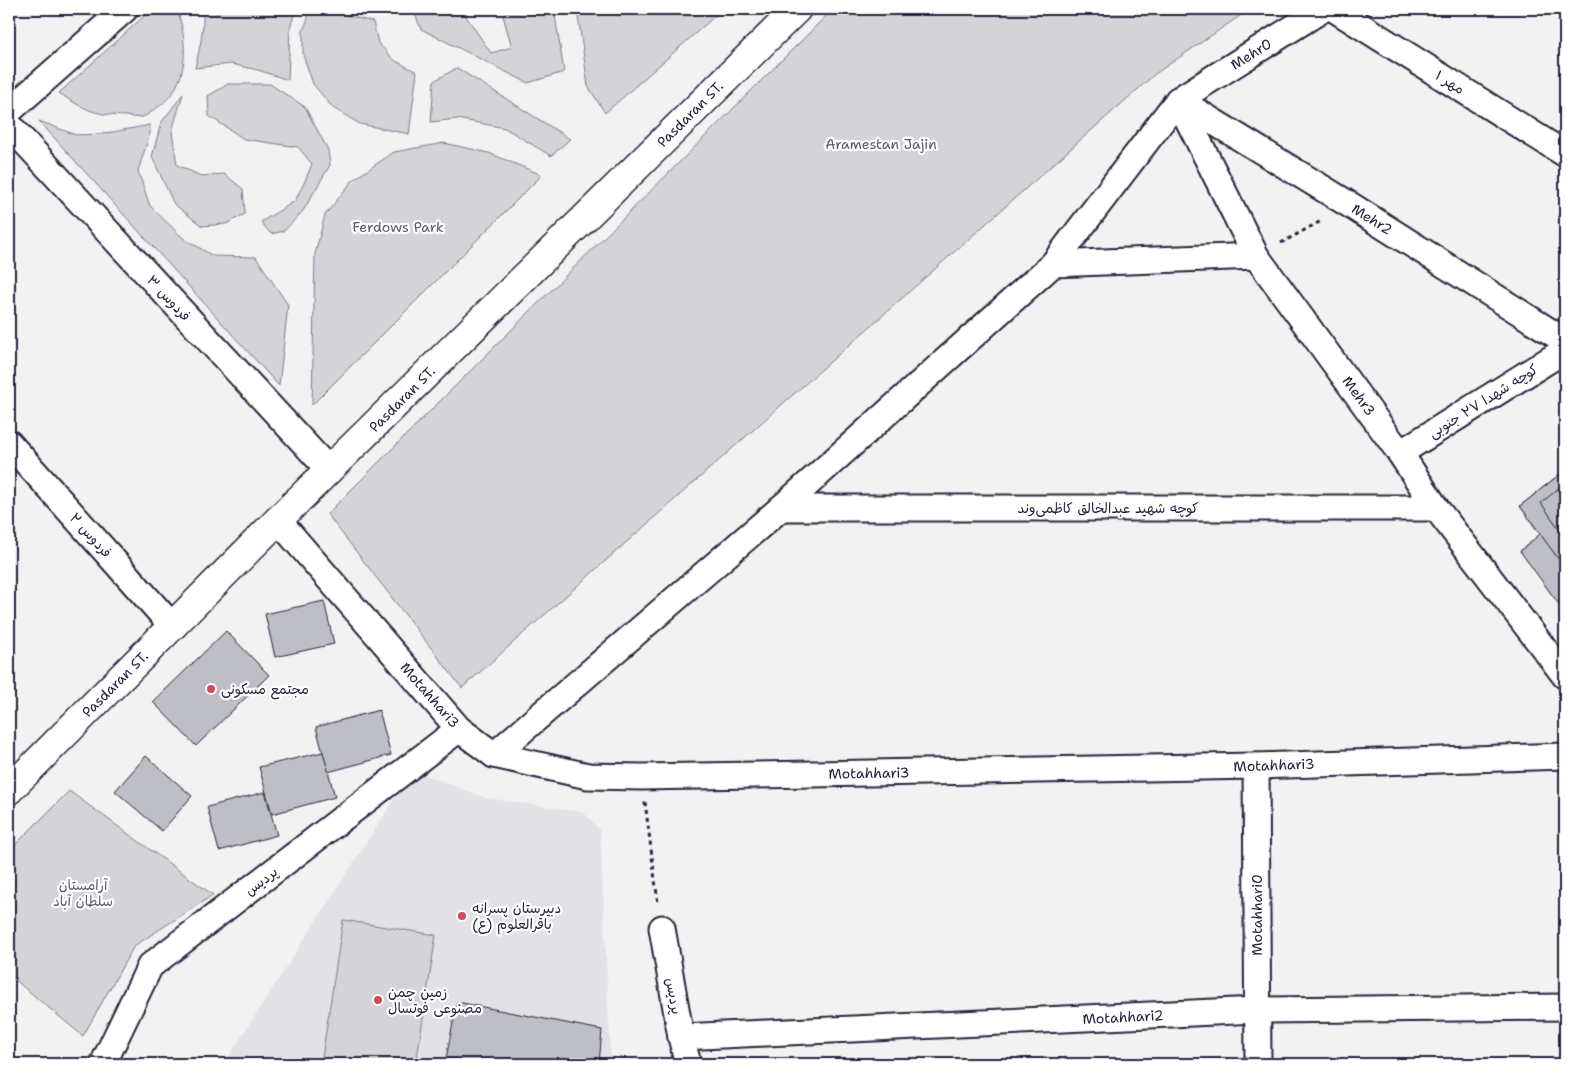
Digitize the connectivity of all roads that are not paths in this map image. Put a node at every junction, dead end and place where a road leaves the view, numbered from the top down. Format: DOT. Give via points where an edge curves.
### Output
graph roads {
  1 [pos="125,9"];
  2 [pos="797,9"];
  3 [pos="1323,9"];
  4 [pos="1334,9"];
  5 [pos="1178,100"];
  6 [pos="9,111"];
  7 [pos="9,125"];
  8 [pos="1565,154"];
  9 [pos="1256,256"];
  10 [pos="1053,264"];
  11 [pos="1565,341"];
  12 [pos="1565,350"];
  13 [pos="9,443"];
  14 [pos="1400,453"];
  15 [pos="329,470"];
  16 [pos="781,508"];
  17 [pos="1436,508"];
  18 [pos="278,520"];
  19 [pos="173,627"];
  20 [pos="1565,674"];
  21 [pos="459,729"];
  22 [pos="494,755"];
  23 [pos="1565,756"];
  24 [pos="1256,766"];
  25 [pos="10,785"];
  26 [pos="662,928"];
  27 [pos="1565,1007"];
  28 [pos="1257,1010"];
  29 [pos="681,1037"];
  30 [pos="102,1064"];
  31 [pos="688,1064"];
  32 [pos="1258,1064"];
  1 -- 6 [label="street"];
  2 -- 15 [label="main road, Pasdaran ST."];
  3 -- 5 [label="street, Mehr0"];
  4 -- 8 [label="street, مهر ۱"];
  5 -- 9 [label="street, Mehr3"];
  5 -- 10 [label="street"];
  5 -- 11 [label="street, Mehr2"];
  7 -- 15 [label="street, فردوس ۳"];
  9 -- 10 [label="street"];
  9 -- 14 [label="street, Mehr3"];
  10 -- 16 [label="street"];
  12 -- 14 [label="street, کوچه شهدا ۲۷ جنوبی"];
  13 -- 19 [label="street, فردوس ۲"];
  14 -- 17 [label="street, Mehr3"];
  15 -- 18 [label="main road, Pasdaran ST."];
  16 -- 17 [label="street, کوچه شهید عبدالخالق کاظمی‌وند"];
  16 -- 22 [label="street"];
  17 -- 20 [label="street, Mehr3"];
  18 -- 19 [label="main road, Pasdaran ST."];
  18 -- 21 [label="street, Motahhari3"];
  19 -- 25 [label="main road, Pasdaran ST."];
  21 -- 22 [label="street, Motahhari3"];
  21 -- 30 [label="street, پردیس" via="150,966"];
  22 -- 24 [label="street, Motahhari3" via="588,776 641,777"];
  23 -- 24 [label="street, Motahhari3"];
  24 -- 28 [label="street, Motahhari0"];
  26 -- 29 [label="street, پردیس"];
  27 -- 28 [label="street, Motahhari2"];
  28 -- 29 [label="street, Motahhari2"];
  28 -- 32 [label="street, Motahhari0"];
  29 -- 31 [label="street, پردیس"];
}
